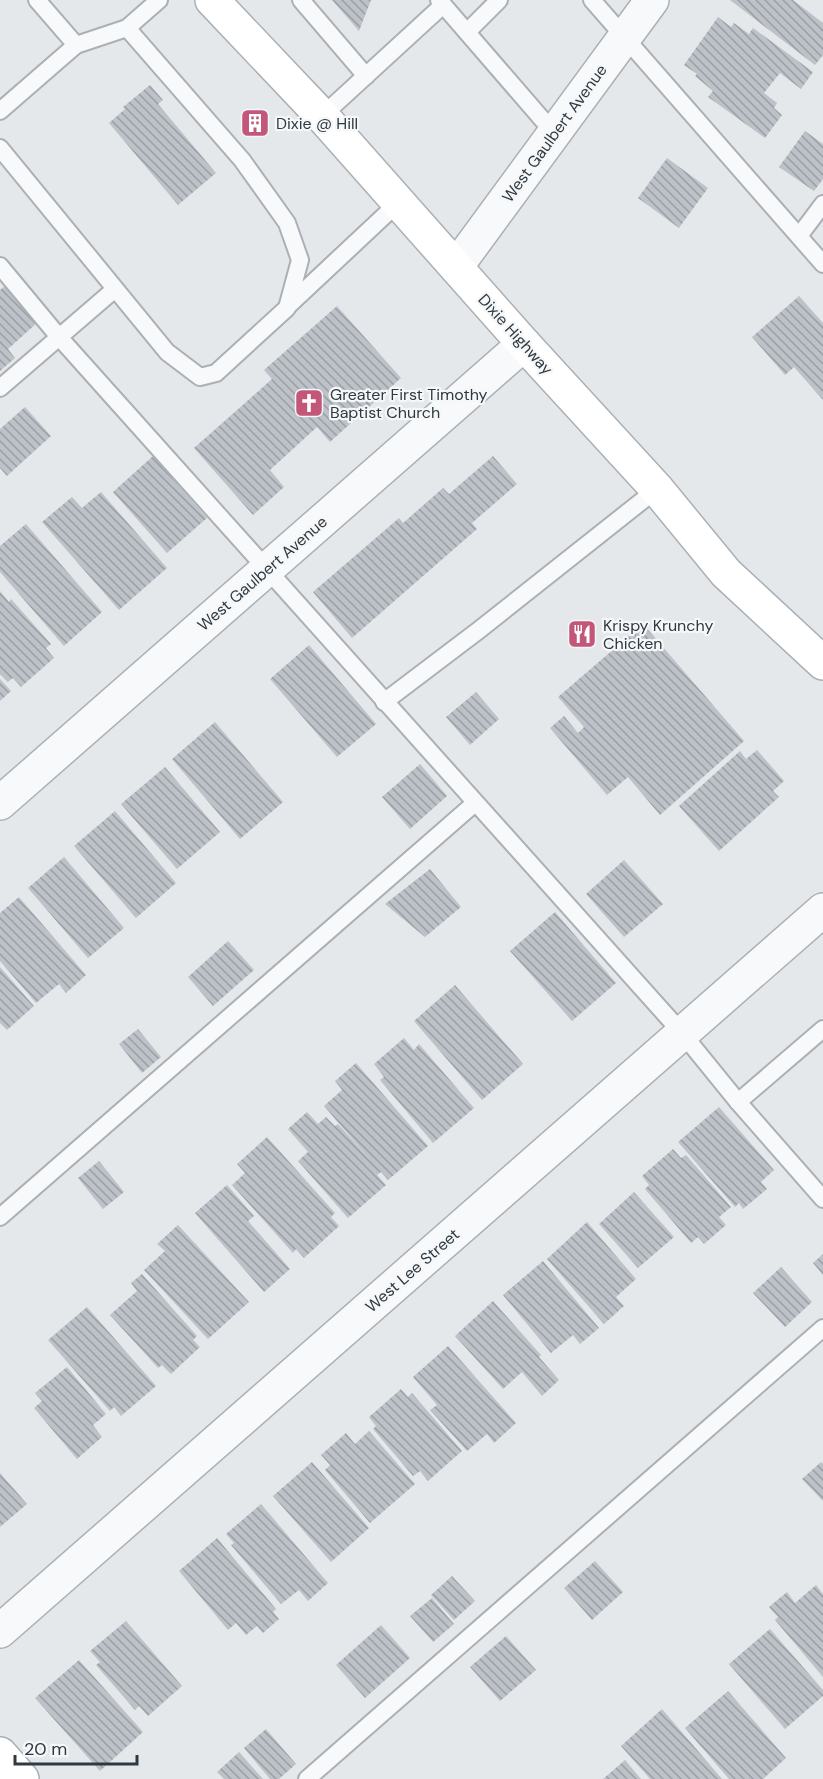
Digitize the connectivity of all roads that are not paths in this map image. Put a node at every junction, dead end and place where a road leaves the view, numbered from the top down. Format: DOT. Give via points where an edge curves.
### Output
graph roads {
  1 [pos="38,0"];
  2 [pos="159,0"];
  3 [pos="212,0"];
  4 [pos="301,0"];
  5 [pos="500,0"];
  6 [pos="592,0"];
  7 [pos="651,0"];
  8 [pos="441,2"];
  9 [pos="127,28"];
  10 [pos="467,32"];
  11 [pos="624,37"];
  12 [pos="76,45"];
  13 [pos="366,76"];
  14 [pos="0,111"];
  15 [pos="322,116"];
  16 [pos="554,133"];
  17 [pos="0,148"];
  18 [pos="399,202"];
  19 [pos="823,204"];
  20 [pos="799,236"];
  21 [pos="823,264"];
  22 [pos="0,266"];
  23 [pos="456,267"];
  24 [pos="115,289"];
  25 [pos="287,308"];
  26 [pos="59,337"];
  27 [pos="524,344"];
  28 [pos="0,388"];
  29 [pos="657,489"];
  30 [pos="267,569"];
  31 [pos="823,663"];
  32 [pos="384,702"];
  33 [pos="0,803"];
  34 [pos="474,803"];
  35 [pos="823,910"];
  36 [pos="823,1029"];
  37 [pos="682,1033"];
  38 [pos="738,1102"];
  39 [pos="823,1199"];
  40 [pos="0,1217"];
  41 [pos="823,1328"];
  42 [pos="0,1631"];
  43 [pos="0,1754"];
  44 [pos="22,1779"];
  45 [pos="307,1779"];
  1 -- 12 [label="lane"];
  2 -- 9 [label="lane"];
  3 -- 15 [label="street, Dixie Highway"];
  4 -- 13 [label="lane"];
  5 -- 10 [label="lane"];
  6 -- 11 [label="lane"];
  7 -- 11 [label="street, West Gaulbert Avenue"];
  8 -- 10 [label="lane"];
  8 -- 13 [label="lane"];
  9 -- 12 [label="lane"];
  9 -- 25 [label="lane" via="242,160 287,223 300,260"];
  10 -- 16 [label="lane"];
  11 -- 16 [label="street, West Gaulbert Avenue"];
  11 -- 20 [label="lane"];
  12 -- 14 [label="lane"];
  13 -- 15 [label="lane"];
  15 -- 18 [label="street, Dixie Highway"];
  16 -- 23 [label="street, West Gaulbert Avenue"];
  17 -- 24 [label="lane"];
  18 -- 23 [label="street, Dixie Highway"];
  18 -- 25 [label="lane"];
  19 -- 20 [label="lane"];
  20 -- 21 [label="lane"];
  22 -- 26 [label="lane"];
  23 -- 27 [label="street, Dixie Highway"];
  24 -- 25 [label="lane" via="167,352 200,377 216,373"];
  24 -- 26 [label="lane"];
  26 -- 28 [label="lane"];
  26 -- 30 [label="lane"];
  27 -- 29 [label="street, Dixie Highway"];
  27 -- 30 [label="street, West Gaulbert Avenue"];
  29 -- 31 [label="street, Dixie Highway" via="726,573"];
  29 -- 32 [label="lane"];
  30 -- 32 [label="lane"];
  30 -- 33 [label="street, West Gaulbert Avenue"];
  32 -- 34 [label="lane"];
  34 -- 37 [label="lane"];
  34 -- 40 [label="lane"];
  35 -- 37 [label="street, West Lee Street"];
  36 -- 38 [label="lane"];
  37 -- 38 [label="lane"];
  37 -- 42 [label="street, West Lee Street"];
  38 -- 39 [label="lane"];
  41 -- 45 [label="lane"];
  43 -- 44 [label="street"];
}
